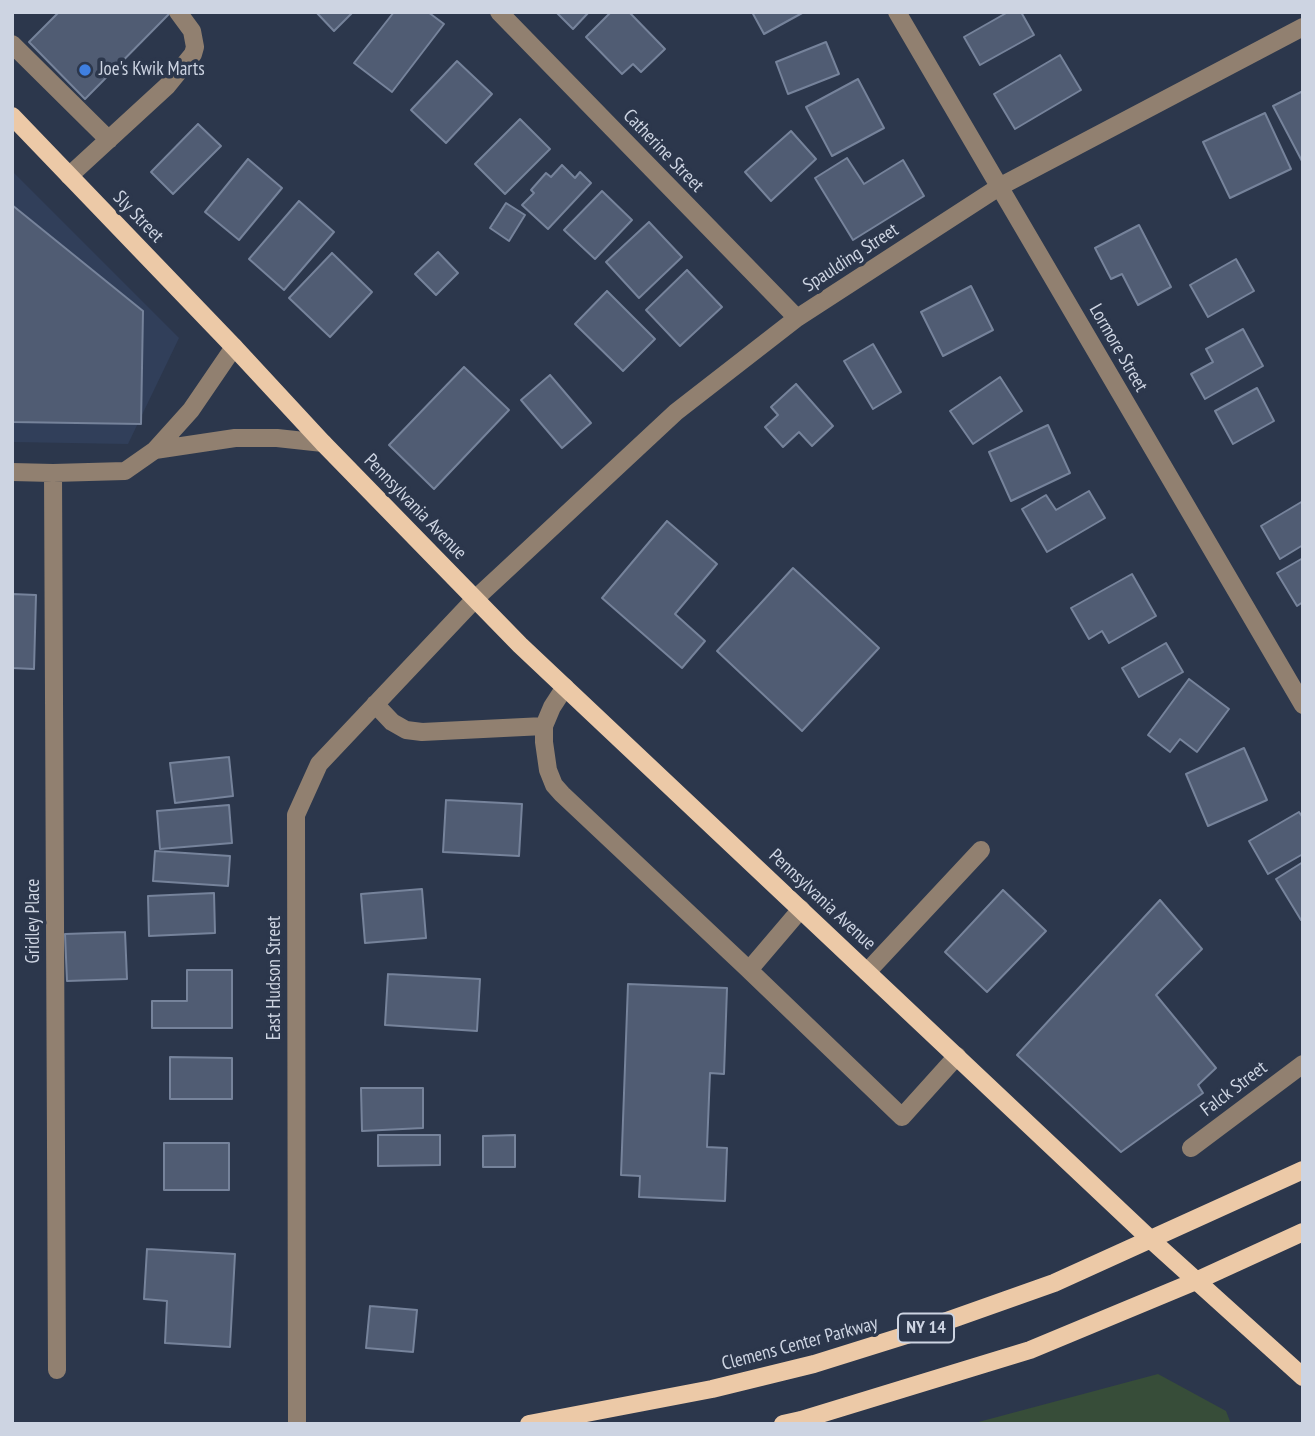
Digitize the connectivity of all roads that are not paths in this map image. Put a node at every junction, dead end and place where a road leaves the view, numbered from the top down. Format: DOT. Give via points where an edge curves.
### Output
graph roads {
  1 [pos="178,12"];
  2 [pos="499,12"];
  3 [pos="897,12"];
  4 [pos="1303,27"];
  5 [pos="12,44"];
  6 [pos="12,116"];
  7 [pos="109,140"];
  8 [pos="69,176"];
  9 [pos="999,187"];
  10 [pos="797,318"];
  11 [pos="234,347"];
  12 [pos="323,443"];
  13 [pos="155,450"];
  14 [pos="12,472"];
  15 [pos="53,473"];
  16 [pos="475,599"];
  17 [pos="565,687"];
  18 [pos="376,704"];
  19 [pos="1303,705"];
  20 [pos="544,726"];
  21 [pos="981,850"];
  22 [pos="801,909"];
  23 [pos="749,970"];
  24 [pos="867,972"];
  25 [pos="957,1056"];
  26 [pos="1303,1064"];
  27 [pos="1191,1148"];
  28 [pos="1303,1170"];
  29 [pos="1303,1232"];
  30 [pos="1149,1238"];
  31 [pos="1196,1281"];
  32 [pos="57,1370"];
  33 [pos="1303,1377"];
  34 [pos="297,1424"];
  35 [pos="529,1424"];
  36 [pos="783,1424"];
  1 -- 7 [label="street" via="192,31 193,54 167,86"];
  2 -- 10 [label="street, Catherine Street"];
  3 -- 9 [label="street, Lormore Street"];
  4 -- 9 [label="street, Spaulding Street"];
  5 -- 7 [label="street"];
  6 -- 8 [label="main road, Sly Street"];
  7 -- 8 [label="street"];
  8 -- 11 [label="main road, Sly Street"];
  9 -- 10 [label="street, Spaulding Street"];
  9 -- 19 [label="street, Lormore Street"];
  10 -- 16 [label="street, Spaulding Street" via="676,412"];
  11 -- 12 [label="main road, Pennsylvania Avenue"];
  11 -- 13 [label="street" via="197,402"];
  12 -- 13 [label="street" via="235,438"];
  12 -- 16 [label="main road, Pennsylvania Avenue"];
  13 -- 15 [label="street" via="125,471"];
  14 -- 15 [label="street"];
  15 -- 32 [label="street, Gridley Place"];
  16 -- 17 [label="main road, Pennsylvania Avenue"];
  16 -- 18 [label="street, East Hudson Street"];
  17 -- 20 [label="street"];
  17 -- 22 [label="main road, Pennsylvania Avenue"];
  18 -- 20 [label="street" via="406,730"];
  18 -- 34 [label="street, East Hudson Street" via="319,764 296,816"];
  20 -- 23 [label="street" via="545,757 554,785"];
  21 -- 24 [label="street"];
  22 -- 23 [label="street"];
  22 -- 24 [label="main road, Pennsylvania Avenue"];
  23 -- 25 [label="street" via="901,1117"];
  24 -- 25 [label="main road, Pennsylvania Avenue"];
  25 -- 30 [label="main road, Pennsylvania Avenue"];
  26 -- 27 [label="street, Falck Street"];
  28 -- 30 [label="main road, Clemens Center Parkway / NY 14"];
  29 -- 31 [label="main road"];
  30 -- 31 [label="main road, Pennsylvania Avenue"];
  30 -- 35 [label="main road, Clemens Center Parkway / NY 14" via="1054,1283 814,1364"];
  31 -- 33 [label="main road, Pennsylvania Avenue"];
  31 -- 36 [label="main road" via="1030,1350"];
}
